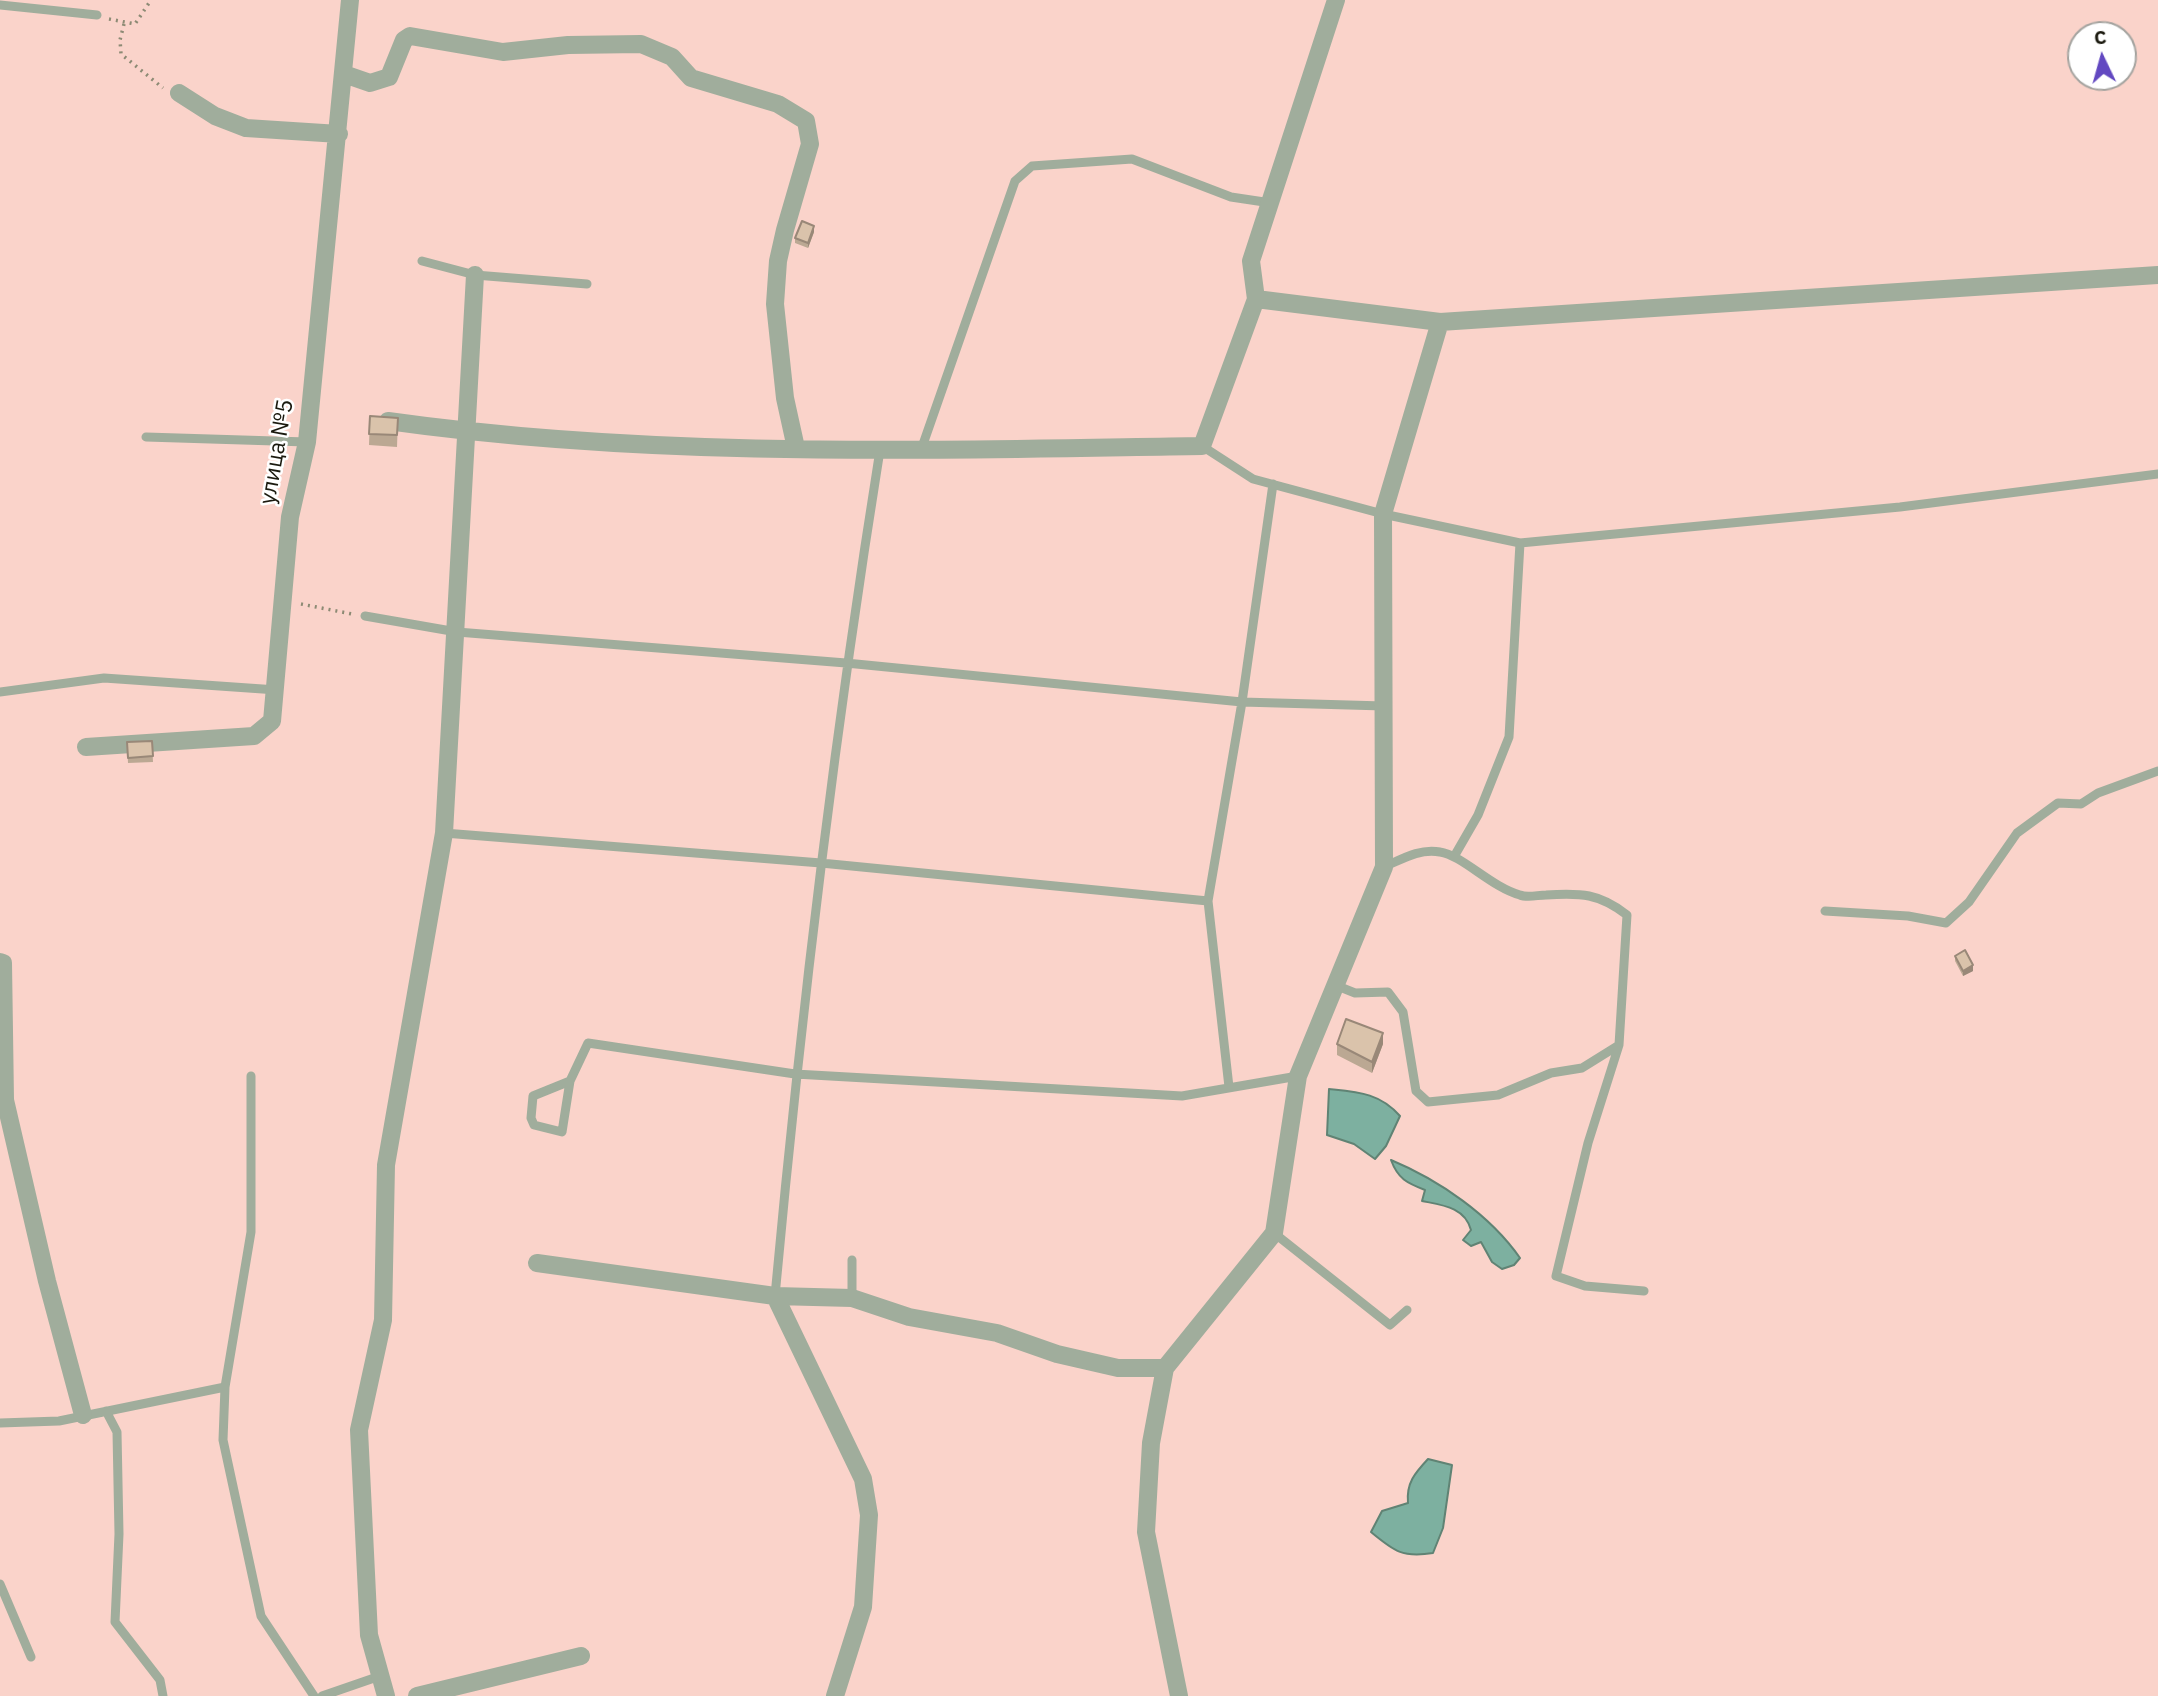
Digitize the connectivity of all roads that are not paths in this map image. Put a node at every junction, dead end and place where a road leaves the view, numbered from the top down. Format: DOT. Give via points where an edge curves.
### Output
graph roads {
  1 [pos="350,0"];
  2 [pos="1336,0"];
  3 [pos="0,5"];
  4 [pos="97,15"];
  5 [pos="344,75"];
  6 [pos="179,93"];
  7 [pos="338,134"];
  8 [pos="1271,203"];
  9 [pos="422,261"];
  10 [pos="475,275"];
  11 [pos="2158,275"];
  12 [pos="587,284"];
  13 [pos="1256,299"];
  14 [pos="1440,322"];
  15 [pos="388,421"];
  16 [pos="468,432"];
  17 [pos="146,437"];
  18 [pos="307,442"];
  19 [pos="1202,446"];
  20 [pos="796,448"];
  21 [pos="880,450"];
  22 [pos="921,450"];
  23 [pos="2158,474"];
  24 [pos="1273,484"];
  25 [pos="1383,514"];
  26 [pos="1520,543"];
  27 [pos="365,617"];
  28 [pos="457,632"];
  29 [pos="846,663"];
  30 [pos="277,690"];
  31 [pos="0,692"];
  32 [pos="1242,702"];
  33 [pos="1386,706"];
  34 [pos="86,747"];
  35 [pos="2158,771"];
  36 [pos="444,833"];
  37 [pos="1455,855"];
  38 [pos="821,863"];
  39 [pos="1384,867"];
  40 [pos="1208,901"];
  41 [pos="1825,911"];
  42 [pos="0,962"];
  43 [pos="1335,985"];
  44 [pos="1619,1045"];
  45 [pos="795,1074"];
  46 [pos="251,1076"];
  47 [pos="1298,1076"];
  48 [pos="570,1081"];
  49 [pos="1229,1087"];
  50 [pos="1274,1233"];
  51 [pos="852,1260"];
  52 [pos="537,1263"];
  53 [pos="1644,1291"];
  54 [pos="775,1296"];
  55 [pos="852,1298"];
  56 [pos="1407,1310"];
  57 [pos="1165,1368"];
  58 [pos="225,1387"];
  59 [pos="106,1411"];
  60 [pos="83,1415"];
  61 [pos="0,1423"];
  62 [pos="0,1584"];
  63 [pos="581,1656"];
  64 [pos="31,1657"];
  65 [pos="380,1676"];
  66 [pos="163,1696"];
  67 [pos="314,1696"];
  68 [pos="322,1696"];
  69 [pos="386,1696"];
  70 [pos="417,1696"];
  71 [pos="835,1696"];
  72 [pos="1179,1696"];
  1 -- 5 [label="street, улица №5"];
  2 -- 8 [label="street"];
  3 -- 4 [label="lane"];
  5 -- 7 [label="street, улица №5"];
  5 -- 20 [label="street" via="370,83 389,78 404,40 410,36 503,52 641,44 672,57 691,78 799,114 806,121 810,144 778,261 775,304 785,398"];
  6 -- 7 [label="street" via="215,116 246,128"];
  7 -- 18 [label="street, улица №5"];
  8 -- 13 [label="street" via="1251,261"];
  8 -- 22 [label="lane" via="1231,197 1132,159 1031,166 1015,181"];
  9 -- 10 [label="lane"];
  10 -- 12 [label="lane"];
  10 -- 16 [label="street"];
  11 -- 14 [label="street"];
  13 -- 14 [label="street"];
  13 -- 19 [label="street"];
  14 -- 25 [label="street"];
  15 -- 16 [label="street"];
  16 -- 20 [label="street"];
  16 -- 28 [label="street"];
  17 -- 18 [label="lane"];
  18 -- 30 [label="street, улица №5" via="290,517"];
  19 -- 22 [label="street"];
  19 -- 24 [label="lane" via="1253,479"];
  20 -- 21 [label="street"];
  21 -- 22 [label="street"];
  21 -- 29 [label="lane"];
  23 -- 26 [label="lane" via="1900,508"];
  24 -- 25 [label="lane"];
  24 -- 32 [label="lane"];
  25 -- 26 [label="lane"];
  25 -- 33 [label="street"];
  26 -- 37 [label="lane" via="1509,737 1478,815"];
  27 -- 28 [label="lane"];
  28 -- 29 [label="lane"];
  28 -- 36 [label="street"];
  29 -- 32 [label="lane"];
  29 -- 38 [label="lane"];
  30 -- 31 [label="lane" via="104,678"];
  30 -- 34 [label="street, улица №5" via="272,721 254,736"];
  32 -- 33 [label="lane"];
  32 -- 40 [label="lane"];
  33 -- 39 [label="street"];
  35 -- 41 [label="lane" via="2081,804 2057,803 2017,833 1969,902 1946,923"];
  36 -- 38 [label="lane"];
  36 -- 65 [label="street" via="386,1165 383,1320 359,1430 369,1635"];
  37 -- 39 [label="lane" via="1416,852"];
  37 -- 44 [label="lane" via="1487,881 1522,897 1585,893 1627,915"];
  38 -- 40 [label="lane"];
  38 -- 45 [label="lane"];
  39 -- 43 [label="street"];
  40 -- 49 [label="lane"];
  42 -- 60 [label="street" via="5,1100"];
  43 -- 44 [label="lane" via="1355,993 1388,992 1403,1012 1416,1091 1428,1102 1498,1095 1552,1073 1582,1068"];
  43 -- 47 [label="street"];
  44 -- 53 [label="lane" via="1588,1143 1556,1276 1585,1286"];
  45 -- 48 [label="lane" via="588,1043"];
  45 -- 49 [label="lane" via="1182,1096"];
  45 -- 54 [label="lane"];
  46 -- 58 [label="lane" via="251,1232"];
  47 -- 49 [label="lane"];
  47 -- 50 [label="street"];
  48 -- 48 [label="lane" via="534,1096 534,1125 562,1132"];
  50 -- 56 [label="lane" via="1390,1325"];
  50 -- 57 [label="street"];
  51 -- 55 [label="lane"];
  52 -- 54 [label="street"];
  54 -- 55 [label="street"];
  54 -- 71 [label="street" via="863,1479 869,1516 863,1607"];
  55 -- 57 [label="street" via="909,1317 997,1333 1057,1354 1118,1368"];
  57 -- 72 [label="street" via="1151,1443 1146,1532"];
  58 -- 59 [label="lane"];
  58 -- 67 [label="lane" via="223,1440 261,1616"];
  59 -- 60 [label="lane"];
  59 -- 66 [label="lane" via="117,1432 115,1622 160,1680"];
  60 -- 61 [label="lane" via="59,1421"];
  62 -- 64 [label="lane"];
  63 -- 70 [label="street"];
  65 -- 68 [label="lane"];
  65 -- 69 [label="street"];
}
